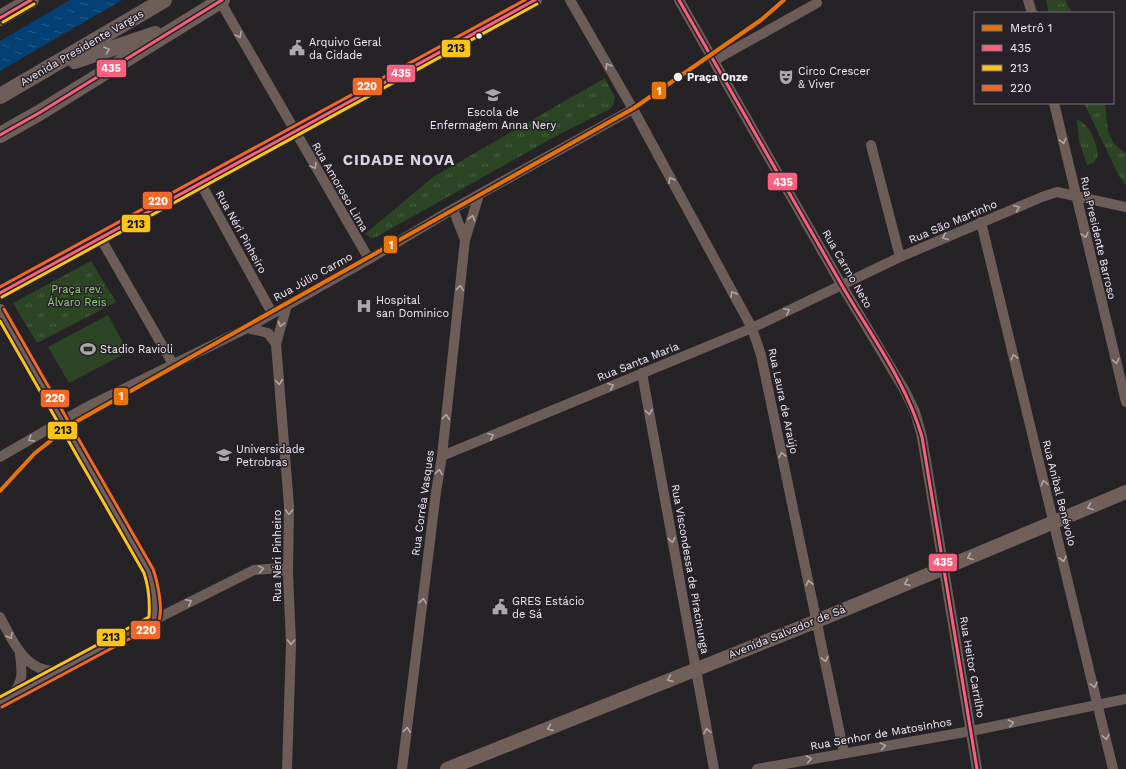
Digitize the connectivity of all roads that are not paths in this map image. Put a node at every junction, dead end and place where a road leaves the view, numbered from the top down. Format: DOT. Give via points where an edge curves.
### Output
graph roads {
  1 [pos="31,0"];
  2 [pos="164,0"];
  3 [pos="535,0"];
  4 [pos="570,0"];
  5 [pos="679,0"];
  6 [pos="1028,0"];
  7 [pos="221,1"];
  8 [pos="817,3"];
  9 [pos="1032,12"];
  10 [pos="0,18"];
  11 [pos="184,24"];
  12 [pos="715,60"];
  13 [pos="43,72"];
  14 [pos="0,96"];
  15 [pos="1054,104"];
  16 [pos="633,109"];
  17 [pos="295,132"];
  18 [pos="0,135"];
  19 [pos="871,145"];
  20 [pos="201,184"];
  21 [pos="479,195"];
  22 [pos="1076,197"];
  23 [pos="1126,208"];
  24 [pos="452,209"];
  25 [pos="981,222"];
  26 [pos="101,239"];
  27 [pos="465,240"];
  28 [pos="900,257"];
  29 [pos="369,259"];
  30 [pos="841,284"];
  31 [pos="0,293"];
  32 [pos="287,305"];
  33 [pos="0,311"];
  34 [pos="272,313"];
  35 [pos="247,328"];
  36 [pos="752,328"];
  37 [pos="276,344"];
  38 [pos="173,364"];
  39 [pos="642,373"];
  40 [pos="1123,378"];
  41 [pos="1126,402"];
  42 [pos="62,421"];
  43 [pos="442,456"];
  44 [pos="0,457"];
  45 [pos="1126,492"];
  46 [pos="1054,521"];
  47 [pos="944,568"];
  48 [pos="288,573"];
  49 [pos="0,617"];
  50 [pos="154,620"];
  51 [pos="817,621"];
  52 [pos="20,654"];
  53 [pos="696,669"];
  54 [pos="60,670"];
  55 [pos="1126,699"];
  56 [pos="4,701"];
  57 [pos="1099,704"];
  58 [pos="971,731"];
  59 [pos="844,753"];
  60 [pos="286,769"];
  61 [pos="402,769"];
  62 [pos="447,769"];
  63 [pos="714,769"];
  64 [pos="757,769"];
  65 [pos="977,769"];
  66 [pos="1114,769"];
  1 -- 10 [label="main road"];
  2 -- 13 [label="main road, Avenida Presidente Vargas"];
  3 -- 17 [label="street"];
  16 -- 4 [label="street, Rua Laura de Araújo, one-way"];
  5 -- 12 [label="street, Rua Carmo Neto"];
  6 -- 9 [label="street"];
  7 -- 11 [label="main road"];
  7 -- 17 [label="street, Rua Amoroso Lima, one-way"];
  8 -- 12 [label="street"];
  13 -- 11 [label="main road, one-way"];
  11 -- 18 [label="main road"];
  12 -- 30 [label="street, Rua Carmo Neto"];
  13 -- 14 [label="main road, Avenida Presidente Vargas"];
  15 -- 22 [label="street, Rua Presidente Barroso, one-way"];
  16 -- 21 [label="street, Rua Júlio Carmo"];
  36 -- 16 [label="street, Rua Laura de Araújo, one-way"];
  17 -- 20 [label="street"];
  17 -- 29 [label="street, Rua Amoroso Lima, one-way"];
  19 -- 28 [label="street"];
  20 -- 26 [label="street"];
  20 -- 34 [label="street, Rua Néri Pinheiro"];
  21 -- 24 [label="street, Rua Júlio Carmo"];
  27 -- 21 [label="street, Rua Corrêa Vasques, one-way"];
  22 -- 23 [label="street, Rua São Martinho"];
  25 -- 22 [label="street, Rua São Martinho, one-way" via="1057,192"];
  22 -- 40 [label="street, Rua Presidente Barroso, one-way"];
  24 -- 27 [label="street, Rua Corrêa Vasques"];
  24 -- 29 [label="street, Rua Júlio Carmo"];
  25 -- 28 [label="street, Rua São Martinho, one-way"];
  46 -- 25 [label="street, Rua Aníbal Benévolo, one-way"];
  26 -- 31 [label="street"];
  26 -- 38 [label="street"];
  43 -- 27 [label="street, Rua Corrêa Vasques, one-way"];
  28 -- 30 [label="street, Rua São Martinho"];
  29 -- 32 [label="street, Rua Júlio Carmo"];
  36 -- 30 [label="street, Rua Santa Maria, one-way"];
  30 -- 47 [label="street, Rua Carmo Neto" via="915,412 922,437"];
  32 -- 34 [label="street, Rua Júlio Carmo"];
  32 -- 37 [label="street, Rua Néri Pinheiro, one-way"];
  33 -- 42 [label="street"];
  34 -- 35 [label="street, Rua Júlio Carmo"];
  35 -- 37 [label="street" via="268,333"];
  35 -- 38 [label="street, Rua Júlio Carmo"];
  36 -- 39 [label="street, Rua Santa Maria"];
  51 -- 36 [label="street, Rua Laura de Araújo, one-way" via="761,355"];
  37 -- 48 [label="street, Rua Néri Pinheiro, one-way" via="289,506"];
  38 -- 42 [label="street, Rua Júlio Carmo"];
  43 -- 39 [label="street, Rua Santa Maria, one-way"];
  39 -- 53 [label="street, Rua Viscondessa de Piracinunga, one-way"];
  40 -- 41 [label="street, Rua Presidente Barroso"];
  42 -- 44 [label="street, Rua Júlio Carmo, one-way"];
  42 -- 50 [label="street" via="149,571 155,594"];
  61 -- 43 [label="street, Rua Corrêa Vasques, one-way"];
  45 -- 46 [label="street, Avenida Salvador de Sá, one-way"];
  46 -- 47 [label="street, Avenida Salvador de Sá, one-way"];
  46 -- 57 [label="street, Rua Aníbal Benévolo, one-way"];
  47 -- 51 [label="street, Avenida Salvador de Sá, one-way"];
  47 -- 58 [label="street, Rua Heitor Carrilho"];
  50 -- 48 [label="street, one-way" via="254,570 280,568"];
  48 -- 60 [label="street, Rua Néri Pinheiro, one-way" via="291,644"];
  49 -- 52 [label="street, one-way"];
  50 -- 54 [label="street"];
  51 -- 53 [label="street, Avenida Salvador de Sá"];
  51 -- 59 [label="street, Rua Laura de Araújo, one-way"];
  52 -- 54 [label="street" via="50,672"];
  52 -- 56 [label="street" via="20,686"];
  53 -- 62 [label="street, Avenida Salvador de Sá, one-way"];
  63 -- 53 [label="street, Rua Viscondessa de Piracinunga, one-way"];
  54 -- 56 [label="street"];
  55 -- 57 [label="street, Rua Senhor de Matosinhos"];
  58 -- 57 [label="street, Rua Senhor de Matosinhos, one-way"];
  57 -- 66 [label="street, Rua Aníbal Benévolo, one-way"];
  59 -- 58 [label="street, Rua Senhor de Matosinhos, one-way"];
  58 -- 65 [label="street, Rua Heitor Carrilho"];
  64 -- 59 [label="street, Rua Senhor de Matosinhos, one-way"];
}
